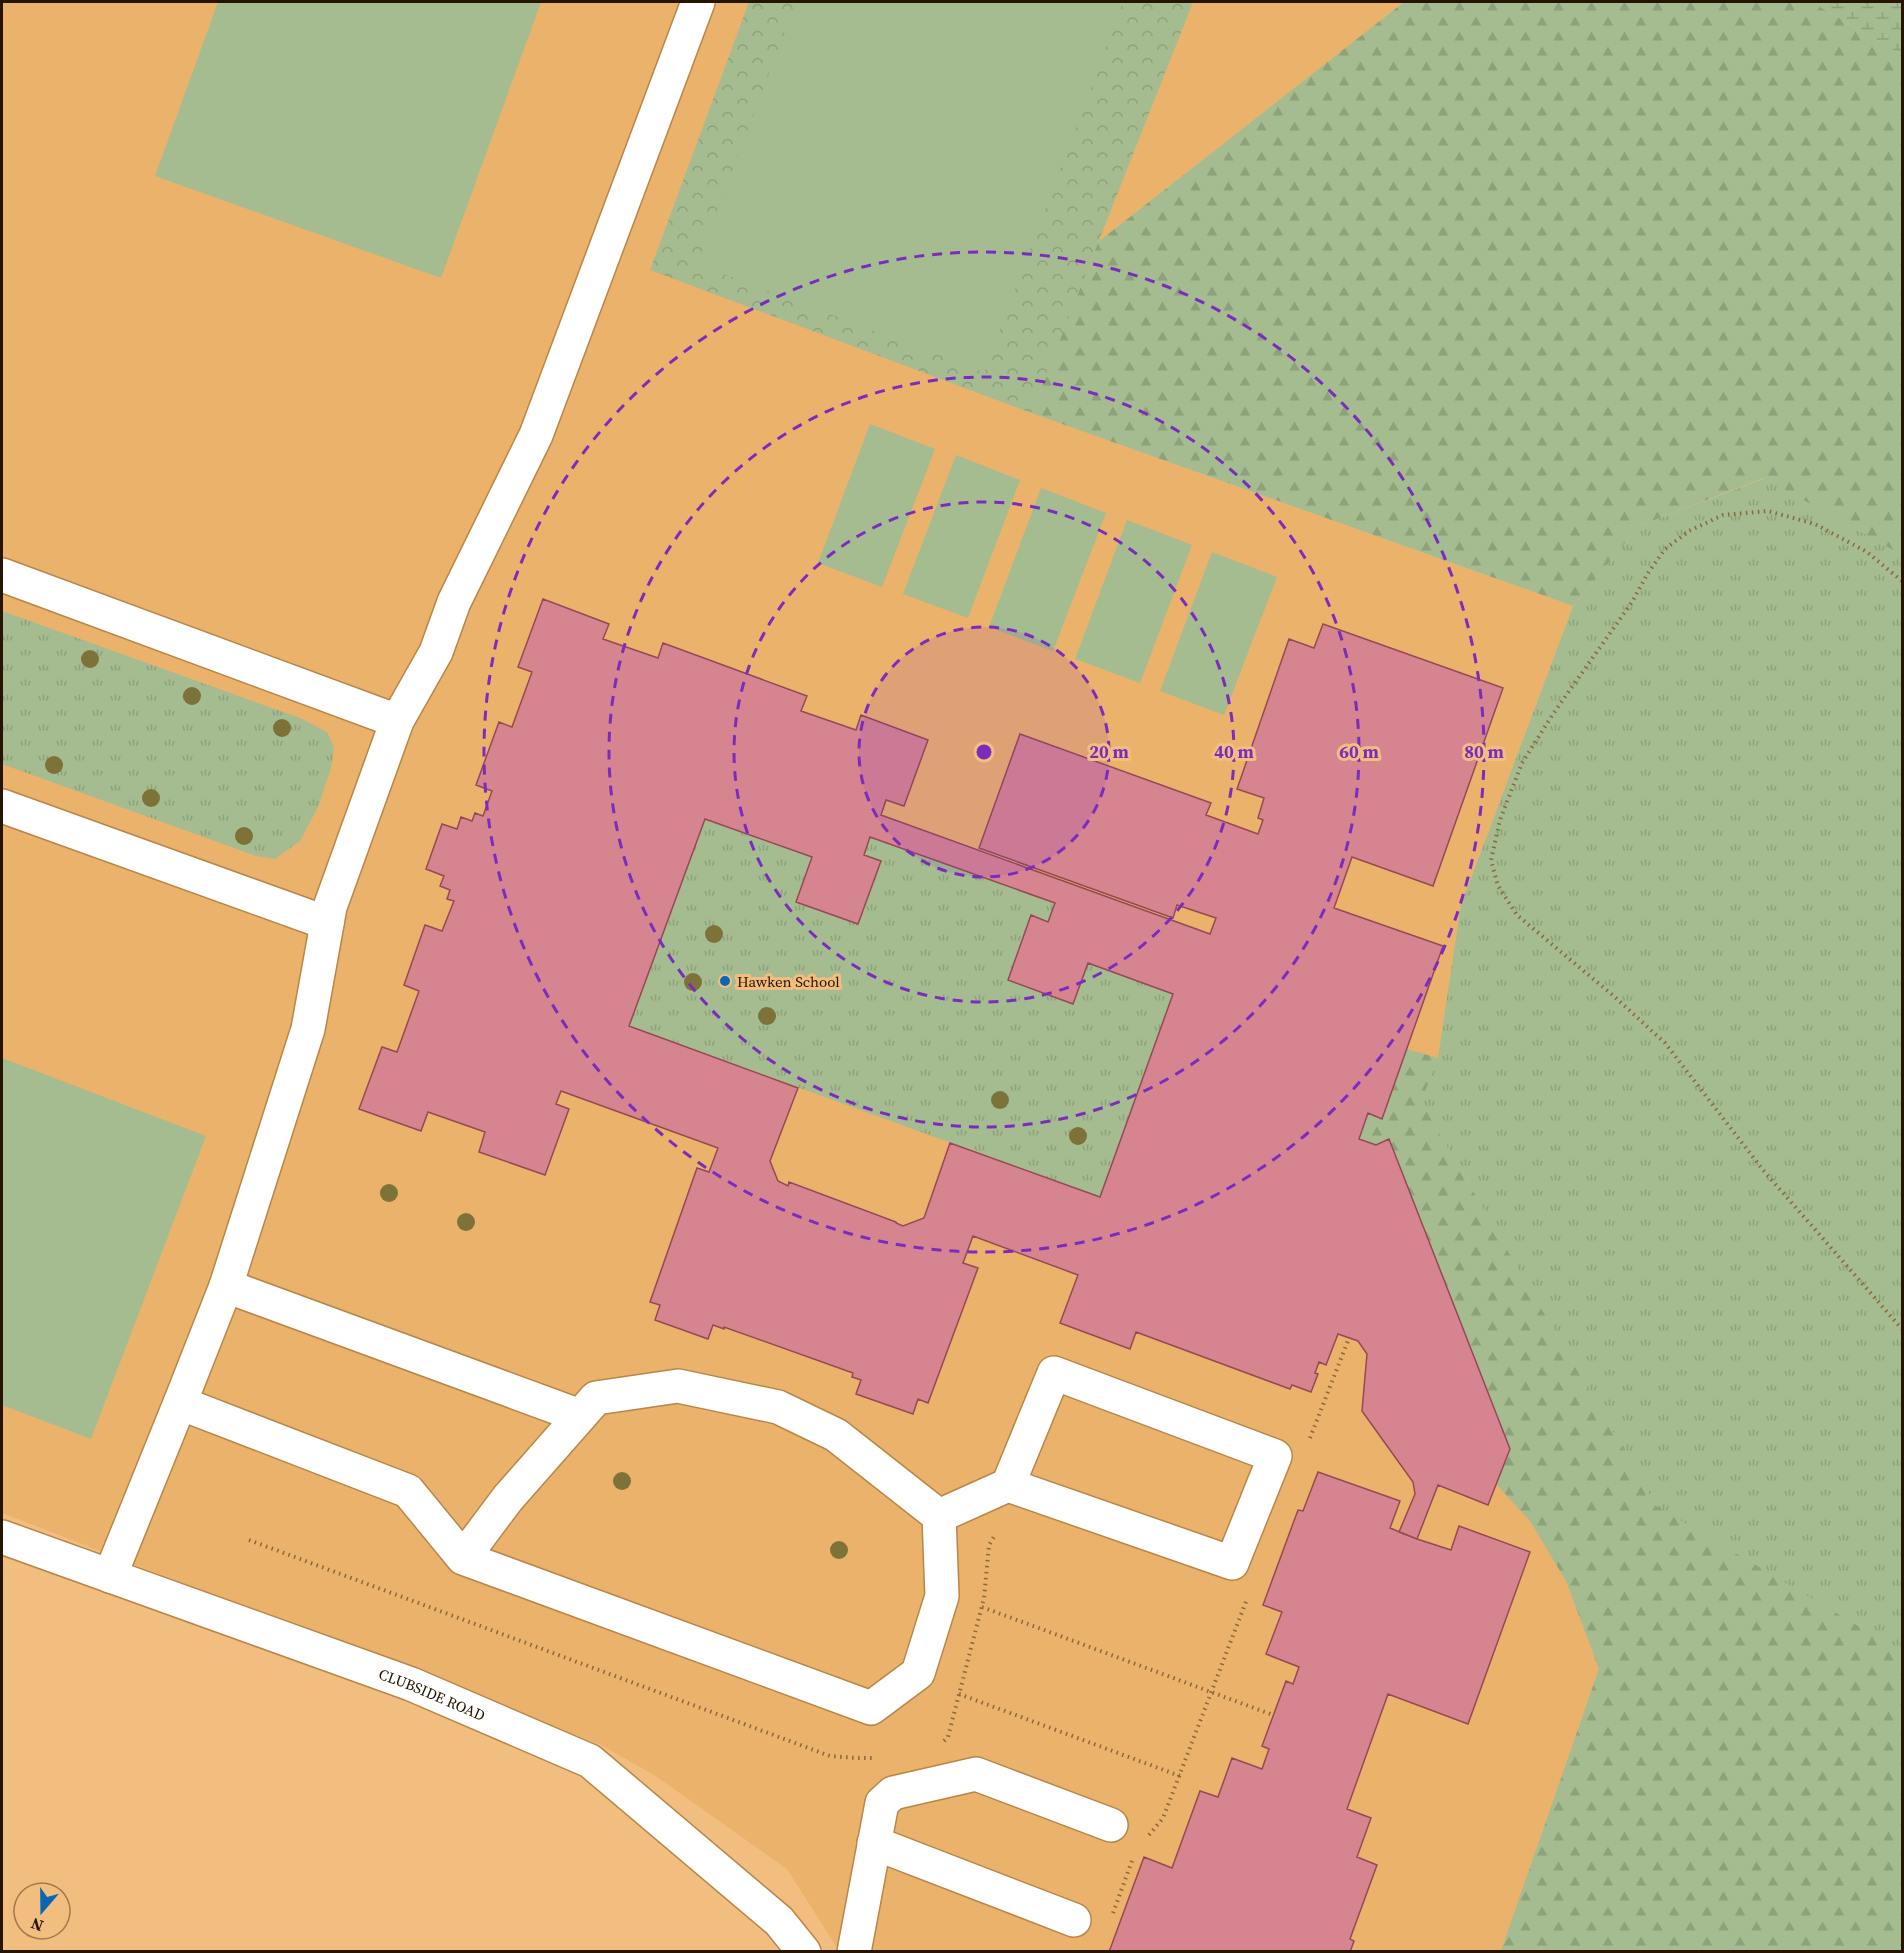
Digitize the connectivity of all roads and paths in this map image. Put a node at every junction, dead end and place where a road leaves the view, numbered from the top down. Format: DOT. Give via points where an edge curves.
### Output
graph roads {
  1 [pos="698,2"];
  2 [pos="2,575"];
  3 [pos="1902,581"];
  4 [pos="397,721"];
  5 [pos="2,806"];
  6 [pos="327,923"];
  7 [pos="226,1286"];
  8 [pos="1902,1329"];
  9 [pos="1348,1338"];
  10 [pos="180,1403"];
  11 [pos="579,1416"];
  12 [pos="1308,1443"];
  13 [pos="1008,1485"];
  14 [pos="939,1516"];
  15 [pos="2,1537"];
  16 [pos="463,1558"];
  17 [pos="110,1576"];
  18 [pos="1251,1590"];
  19 [pos="982,1606"];
  20 [pos="959,1694"];
  21 [pos="1211,1694"];
  22 [pos="1273,1715"];
  23 [pos="1180,1776"];
  24 [pos="1111,1825"];
  25 [pos="1149,1836"];
  26 [pos="874,1843"];
  27 [pos="1134,1853"];
  28 [pos="1111,1919"];
  29 [pos="1074,1920"];
  30 [pos="804,1952"];
  31 [pos="854,1952"];
  1 -- 4 [label="street" via="536,435 454,602 436,652"];
  2 -- 4 [label="street"];
  3 -- 8 [label="path" via="1867,552 1815,524 1768,511 1724,515 1689,531 1665,549 1522,763 1500,820 1491,860 1498,886 1517,915 1665,1043 1763,1170"];
  4 -- 6 [label="street"];
  5 -- 6 [label="street"];
  6 -- 7 [label="street" via="308,1029"];
  7 -- 10 [label="street"];
  7 -- 11 [label="street"];
  9 -- 12 [label="path"];
  10 -- 16 [label="street" via="408,1491"];
  10 -- 17 [label="street"];
  11 -- 14 [label="street" via="596,1398 678,1386 778,1407 836,1435"];
  11 -- 16 [label="street" via="508,1498"];
  13 -- 13 [label="street" via="1232,1563 1275,1456 1054,1373"];
  13 -- 14 [label="street"];
  14 -- 16 [label="street" via="942,1596 918,1673 871,1708"];
  15 -- 17 [label="street, CLUBSIDE ROAD"];
  17 -- 30 [label="street, CLUBSIDE ROAD" via="411,1684 590,1761 779,1921"];
  18 -- 21 [label="path"];
  19 -- 21 [label="path"];
  20 -- 23 [label="path"];
  21 -- 22 [label="path"];
  21 -- 23 [label="path"];
  23 -- 25 [label="path" via="1163,1818"];
  24 -- 26 [label="street" via="976,1774 893,1793 882,1803"];
  26 -- 29 [label="street"];
  26 -- 31 [label="street"];
  27 -- 28 [label="path"];
}
